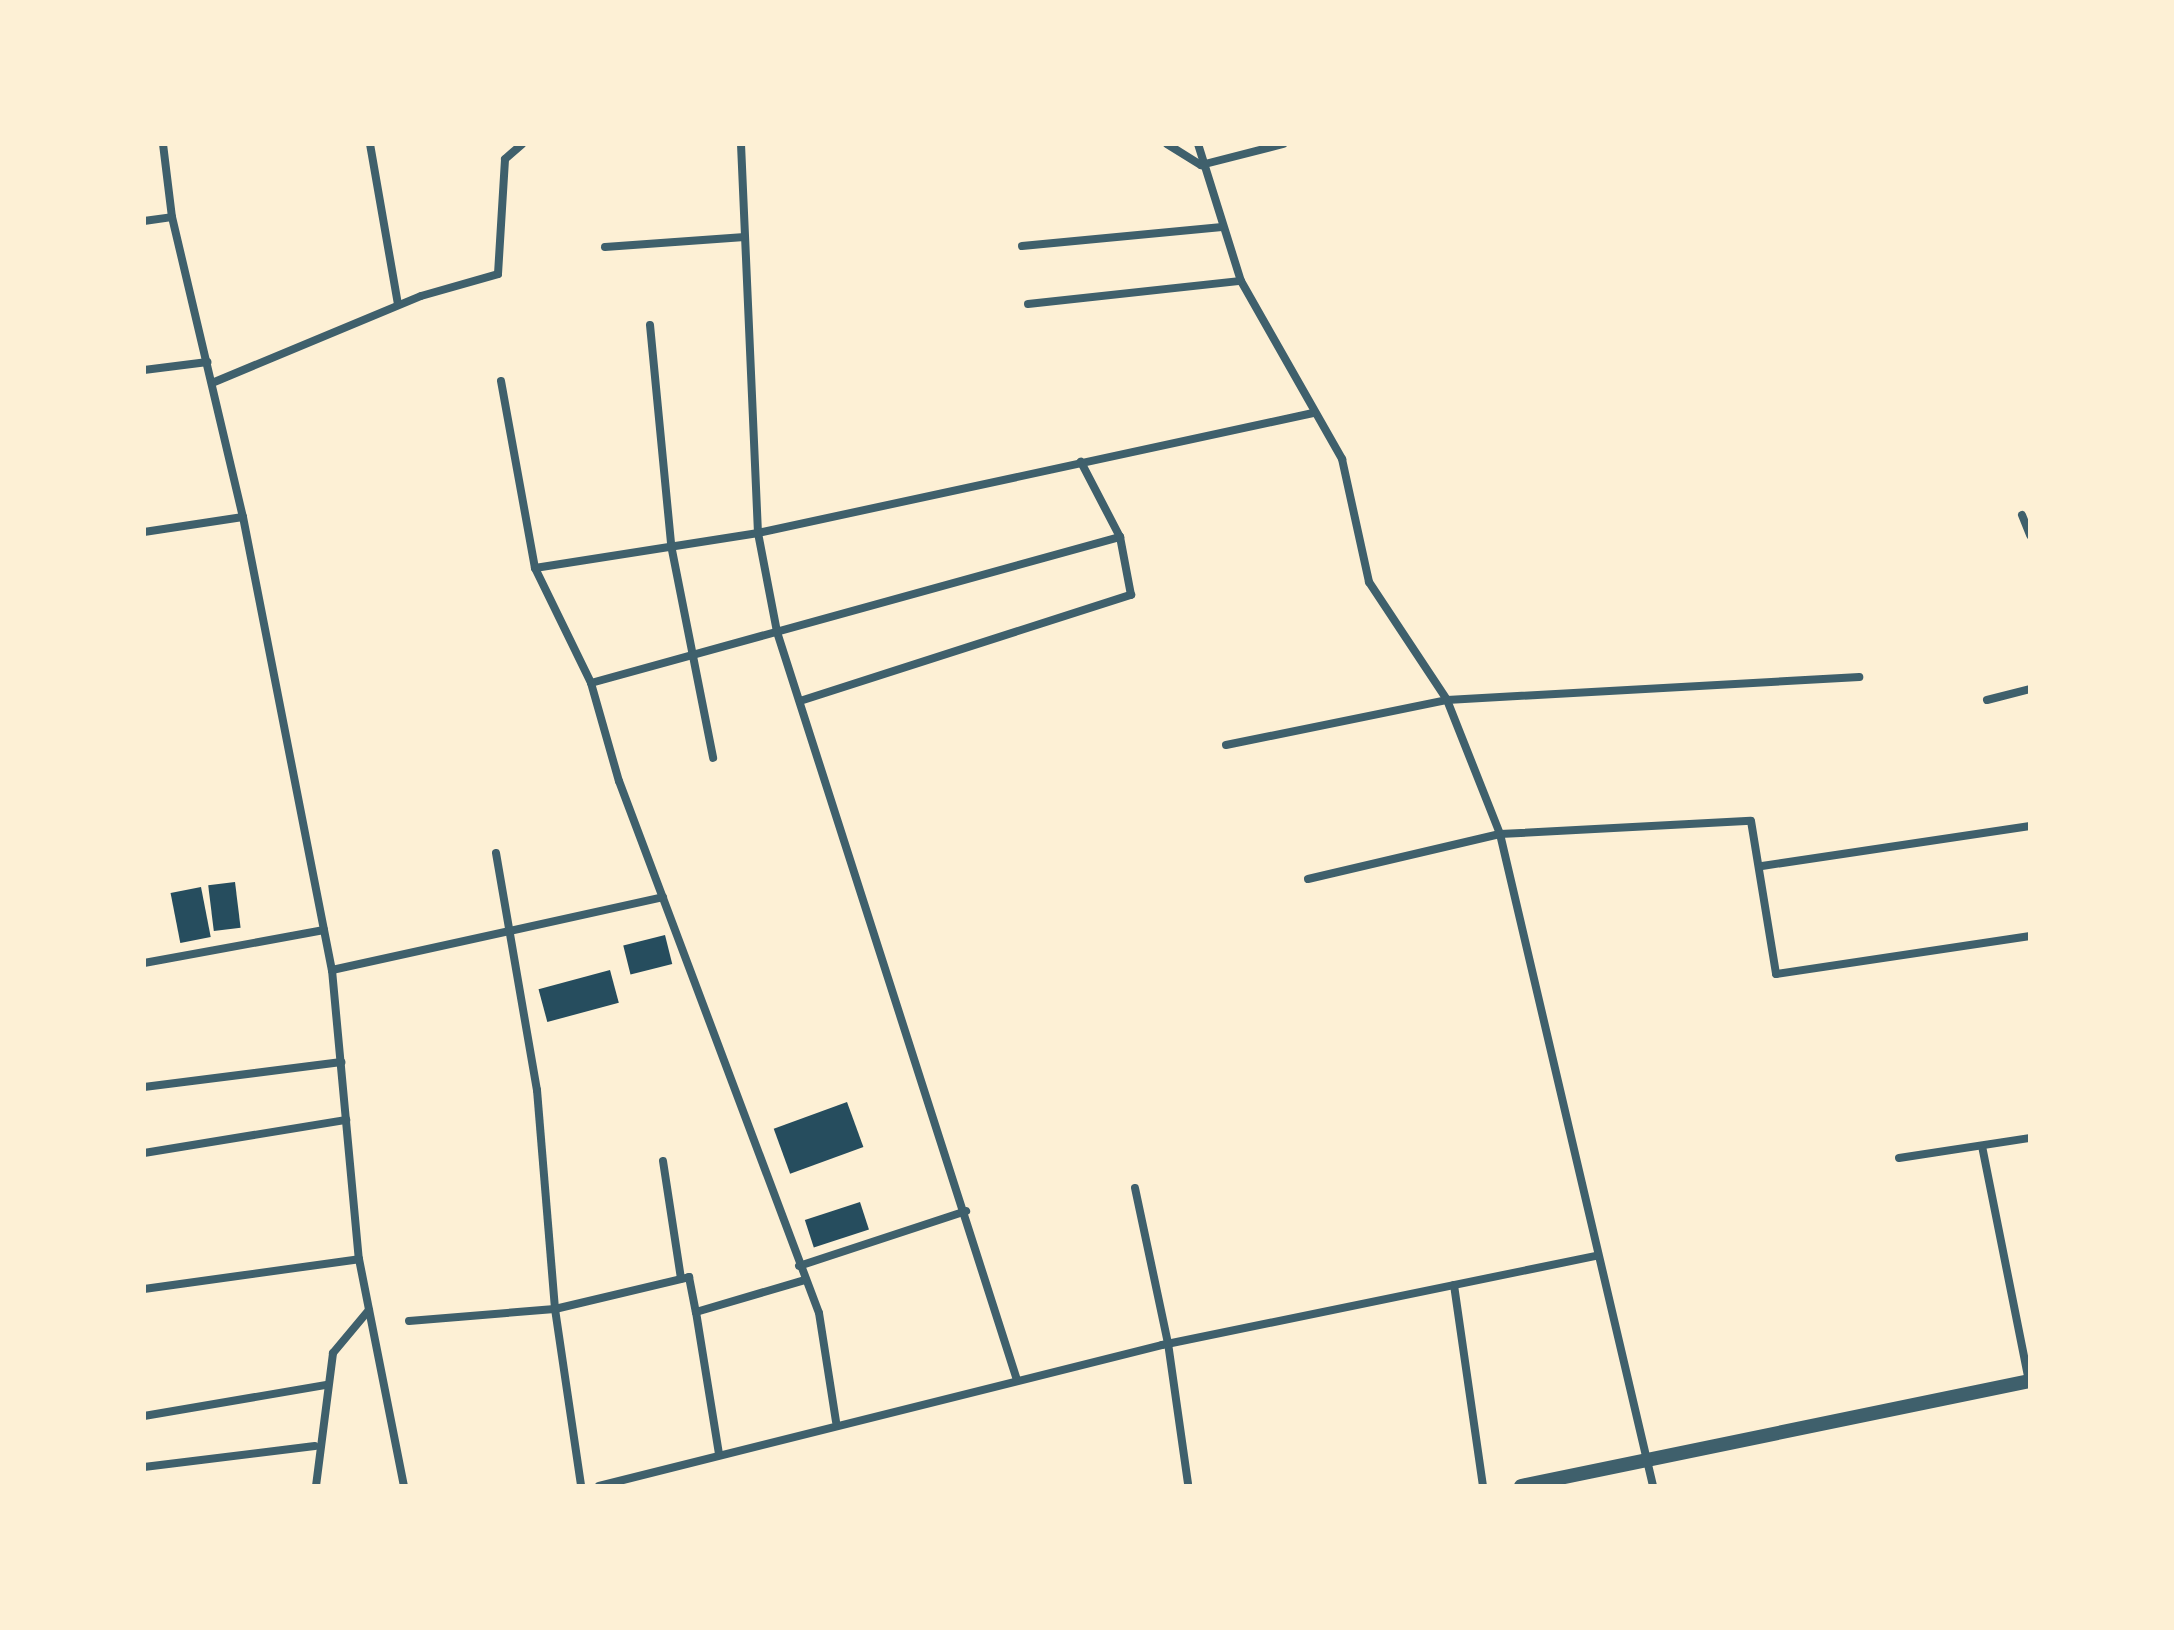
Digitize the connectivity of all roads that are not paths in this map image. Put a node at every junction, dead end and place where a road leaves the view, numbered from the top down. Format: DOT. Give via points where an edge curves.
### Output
graph roads {
  1 [pos="163,144"];
  2 [pos="370,144"];
  3 [pos="522,144"];
  4 [pos="741,144"];
  5 [pos="1167,144"];
  6 [pos="1198,144"];
  7 [pos="1283,144"];
  8 [pos="1201,165"];
  9 [pos="172,217"];
  10 [pos="144,221"];
  11 [pos="1222,227"];
  12 [pos="745,237"];
  13 [pos="1022,246"];
  14 [pos="605,247"];
  15 [pos="1241,281"];
  16 [pos="1028,304"];
  17 [pos="398,305"];
  18 [pos="650,325"];
  19 [pos="207,362"];
  20 [pos="144,370"];
  21 [pos="501,381"];
  22 [pos="212,383"];
  23 [pos="1313,413"];
  24 [pos="1081,462"];
  25 [pos="2022,515"];
  26 [pos="243,517"];
  27 [pos="144,532"];
  28 [pos="758,533"];
  29 [pos="2030,535"];
  30 [pos="1120,537"];
  31 [pos="671,545"];
  32 [pos="535,568"];
  33 [pos="777,632"];
  34 [pos="690,656"];
  35 [pos="1859,677"];
  36 [pos="591,683"];
  37 [pos="2030,689"];
  38 [pos="1447,700"];
  39 [pos="1987,700"];
  40 [pos="800,701"];
  41 [pos="1226,745"];
  42 [pos="713,758"];
  43 [pos="2030,826"];
  44 [pos="1500,834"];
  45 [pos="496,853"];
  46 [pos="1762,866"];
  47 [pos="1308,879"];
  48 [pos="663,897"];
  49 [pos="324,930"];
  50 [pos="515,935"];
  51 [pos="2030,936"];
  52 [pos="144,963"];
  53 [pos="332,970"];
  54 [pos="341,1062"];
  55 [pos="144,1087"];
  56 [pos="346,1120"];
  57 [pos="2030,1138"];
  58 [pos="1982,1146"];
  59 [pos="144,1153"];
  60 [pos="1899,1158"];
  61 [pos="663,1161"];
  62 [pos="1135,1188"];
  63 [pos="966,1211"];
  64 [pos="1596,1256"];
  65 [pos="359,1259"];
  66 [pos="799,1266"];
  67 [pos="681,1279"];
  68 [pos="805,1280"];
  69 [pos="1454,1285"];
  70 [pos="144,1289"];
  71 [pos="555,1309"];
  72 [pos="369,1310"];
  73 [pos="696,1312"];
  74 [pos="409,1321"];
  75 [pos="1168,1343"];
  76 [pos="1017,1380"];
  77 [pos="2029,1381"];
  78 [pos="326,1385"];
  79 [pos="144,1416"];
  80 [pos="836,1422"];
  81 [pos="315,1446"];
  82 [pos="719,1454"];
  83 [pos="1649,1459"];
  84 [pos="144,1467"];
  85 [pos="1188,1484"];
  86 [pos="316,1486"];
  87 [pos="404,1486"];
  88 [pos="581,1486"];
  89 [pos="599,1486"];
  90 [pos="1483,1486"];
  91 [pos="1521,1486"];
  92 [pos="1653,1486"];
  1 -- 9 [label="street"];
  2 -- 17 [label="street"];
  3 -- 17 [label="street" via="505,159 498,274"];
  4 -- 12 [label="street"];
  5 -- 8 [label="street"];
  6 -- 8 [label="street"];
  7 -- 8 [label="street"];
  8 -- 11 [label="street"];
  9 -- 10 [label="street"];
  9 -- 19 [label="street"];
  11 -- 13 [label="street"];
  11 -- 15 [label="street"];
  12 -- 14 [label="street"];
  12 -- 28 [label="street"];
  15 -- 16 [label="street"];
  15 -- 23 [label="street"];
  17 -- 22 [label="street"];
  18 -- 31 [label="street"];
  19 -- 20 [label="street"];
  19 -- 22 [label="street"];
  21 -- 32 [label="street"];
  22 -- 26 [label="street"];
  23 -- 24 [label="street"];
  23 -- 38 [label="street" via="1342,459 1369,582"];
  24 -- 28 [label="street"];
  24 -- 30 [label="street"];
  25 -- 29 [label="street"];
  26 -- 27 [label="street"];
  26 -- 49 [label="street"];
  28 -- 31 [label="street"];
  28 -- 33 [label="street"];
  30 -- 33 [label="street"];
  30 -- 40 [label="street" via="1131,595"];
  31 -- 32 [label="street"];
  31 -- 34 [label="street"];
  32 -- 36 [label="street"];
  33 -- 34 [label="street"];
  33 -- 40 [label="street"];
  34 -- 36 [label="street"];
  34 -- 42 [label="street"];
  35 -- 38 [label="street"];
  36 -- 48 [label="street"];
  37 -- 39 [label="street"];
  38 -- 41 [label="street"];
  38 -- 44 [label="street"];
  40 -- 63 [label="street"];
  43 -- 46 [label="street"];
  44 -- 46 [label="street" via="1751,821"];
  44 -- 47 [label="street"];
  44 -- 64 [label="street"];
  45 -- 50 [label="street"];
  46 -- 51 [label="street" via="1776,974"];
  48 -- 50 [label="street"];
  48 -- 66 [label="street"];
  49 -- 52 [label="street"];
  49 -- 53 [label="street"];
  50 -- 53 [label="street"];
  50 -- 71 [label="street" via="537,1090"];
  53 -- 54 [label="street"];
  54 -- 55 [label="street"];
  54 -- 56 [label="street"];
  56 -- 59 [label="street"];
  56 -- 65 [label="street"];
  57 -- 58 [label="street"];
  58 -- 60 [label="street"];
  58 -- 77 [label="street"];
  61 -- 67 [label="street"];
  62 -- 75 [label="street"];
  63 -- 66 [label="street"];
  63 -- 76 [label="street"];
  64 -- 69 [label="street"];
  64 -- 83 [label="street"];
  65 -- 70 [label="street"];
  65 -- 72 [label="street"];
  66 -- 68 [label="street"];
  67 -- 71 [label="street"];
  67 -- 73 [label="street" via="689,1277"];
  68 -- 73 [label="street"];
  68 -- 80 [label="street" via="819,1313"];
  69 -- 75 [label="street"];
  69 -- 90 [label="street"];
  71 -- 74 [label="street"];
  71 -- 88 [label="street"];
  72 -- 78 [label="street" via="338,1343"];
  72 -- 87 [label="street"];
  73 -- 82 [label="street"];
  75 -- 76 [label="street"];
  75 -- 85 [label="street"];
  76 -- 80 [label="street"];
  77 -- 83 [label="street"];
  78 -- 79 [label="street"];
  78 -- 81 [label="street"];
  80 -- 82 [label="street"];
  81 -- 84 [label="street"];
  81 -- 86 [label="street"];
  82 -- 89 [label="street"];
  83 -- 91 [label="street"];
  83 -- 92 [label="street"];
}
